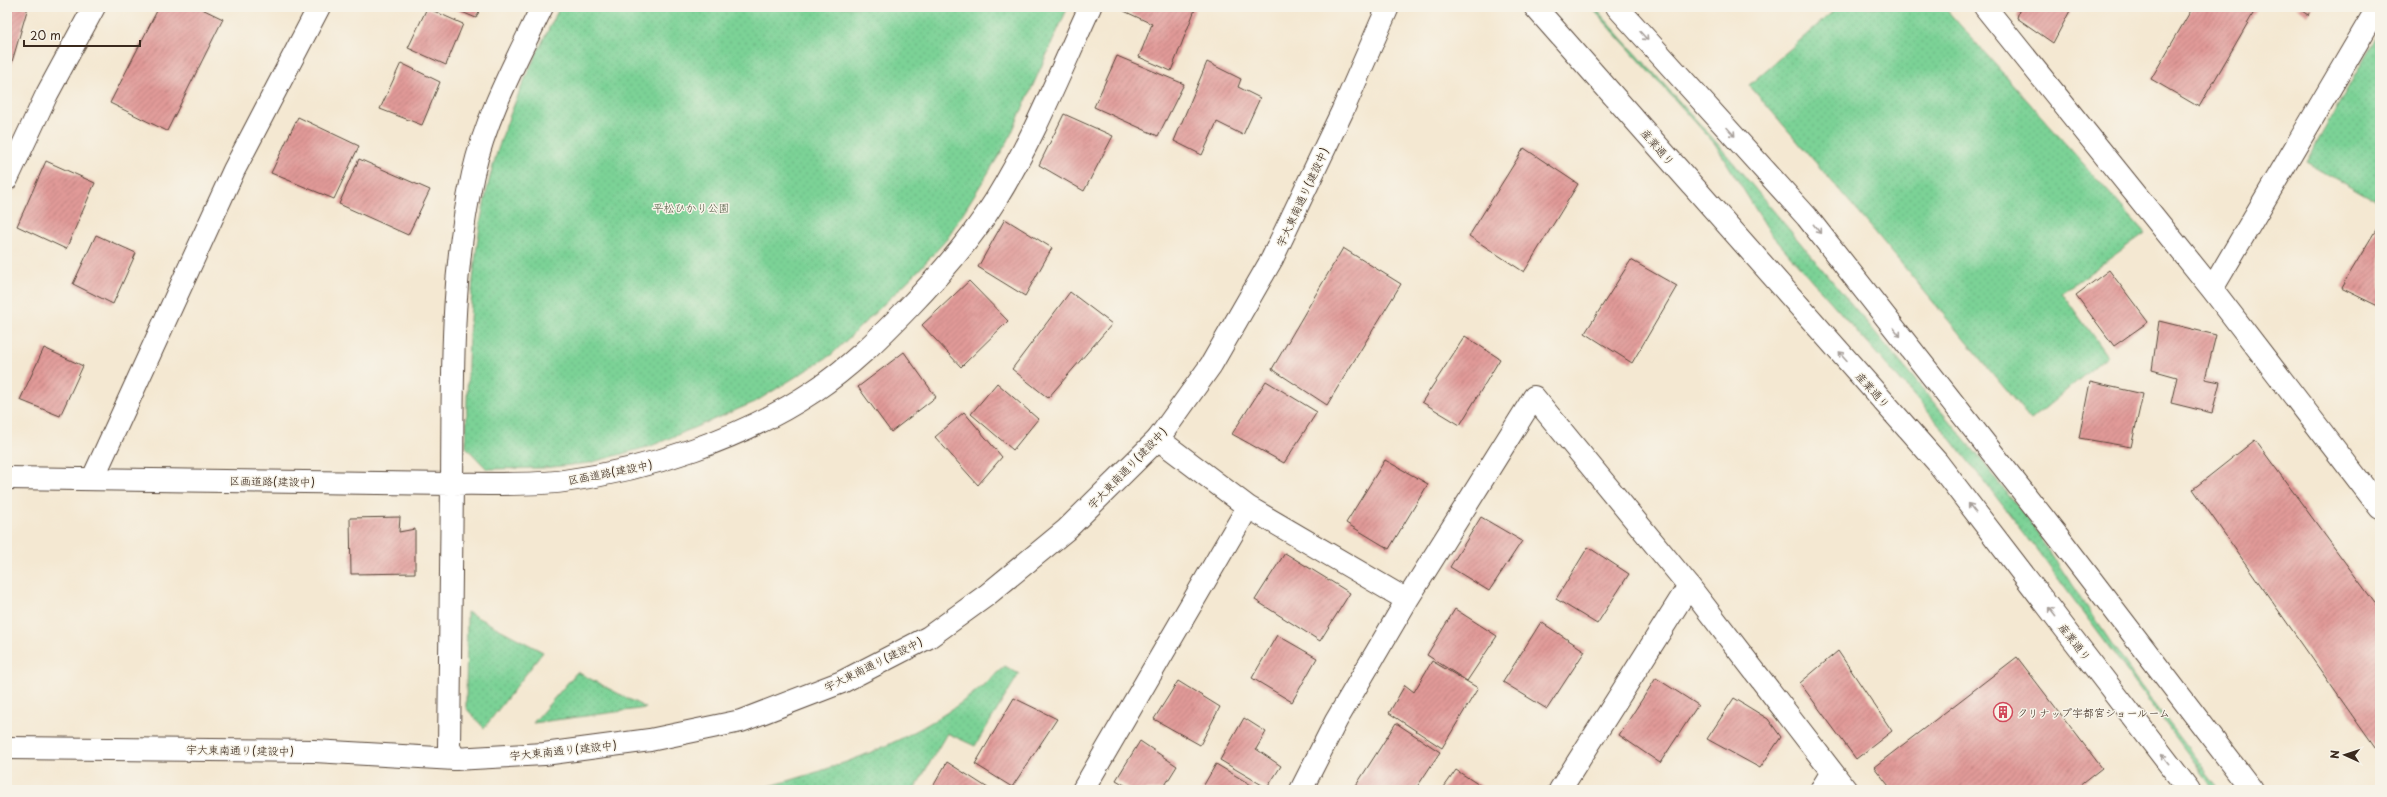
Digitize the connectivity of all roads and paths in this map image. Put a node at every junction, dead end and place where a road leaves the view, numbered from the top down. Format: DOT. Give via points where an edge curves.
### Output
graph roads {
  1 [pos="94,7"];
  2 [pos="319,7"];
  3 [pos="542,7"];
  4 [pos="1090,7"];
  5 [pos="1388,7"];
  6 [pos="1535,7"];
  7 [pos="1617,7"];
  8 [pos="1985,7"];
  9 [pos="2378,7"];
  10 [pos="7,179"];
  11 [pos="2212,289"];
  12 [pos="1158,439"];
  13 [pos="7,478"];
  14 [pos="93,478"];
  15 [pos="452,484"];
  16 [pos="2377,493"];
  17 [pos="1248,507"];
  18 [pos="1689,586"];
  19 [pos="1407,600"];
  20 [pos="7,748"];
  21 [pos="454,759"];
  22 [pos="1827,781"];
  23 [pos="1083,790"];
  24 [pos="1301,790"];
  25 [pos="1560,790"];
  26 [pos="1846,790"];
  27 [pos="2189,790"];
  28 [pos="2252,790"];
  1 -- 10 [label="street" via="47,94"];
  2 -- 14 [label="street" via="234,170"];
  3 -- 15 [label="street" via="492,116 473,173 460,241 454,307"];
  4 -- 15 [label="street, 区画道路(建設中)" via="1022,153 995,202 932,284 861,354 814,391 761,421 660,462 562,482"];
  5 -- 12 [label="street, 宇大東南通り(建設中)" via="1342,112 1272,259 1211,365"];
  27 -- 6 [label="street, 産業通り, one-way" via="1937,462"];
  7 -- 28 [label="street, one-way" via="1807,217 2060,539"];
  8 -- 11 [label="street"];
  9 -- 11 [label="street"];
  11 -- 16 [label="street"];
  12 -- 17 [label="street"];
  12 -- 21 [label="street, 宇大東南通り(建設中)" via="1066,530 987,595 929,637 842,682 741,721 650,740 544,754"];
  13 -- 14 [label="street, 区画道路(建設中)"];
  14 -- 15 [label="street, 区画道路(建設中)"];
  15 -- 21 [label="street" via="449,748"];
  17 -- 19 [label="street"];
  17 -- 23 [label="street"];
  18 -- 19 [label="street" via="1534,397"];
  18 -- 22 [label="street"];
  18 -- 25 [label="street"];
  19 -- 24 [label="street" via="1336,721"];
  20 -- 21 [label="street, 宇大東南通り(建設中)" via="314,751"];
  22 -- 26 [label="street"];
}
